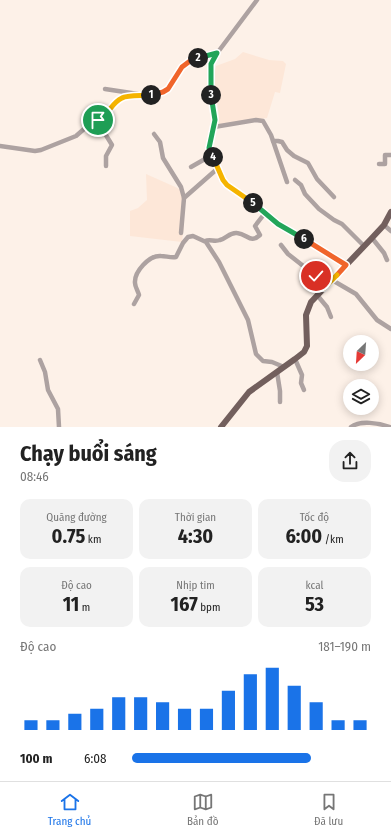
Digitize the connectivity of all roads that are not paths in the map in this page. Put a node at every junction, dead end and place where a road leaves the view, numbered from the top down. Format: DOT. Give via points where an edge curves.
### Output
graph roads {
  1 [pos="257,0"];
  2 [pos="217,53"];
  3 [pos="105,89"];
  4 [pos="140,96"];
  5 [pos="99,120"];
  6 [pos="214,127"];
  7 [pos="154,134"];
  8 [pos="273,141"];
  9 [pos="0,146"];
  10 [pos="212,155"];
  11 [pos="391,155"];
  12 [pos="379,164"];
  13 [pos="106,166"];
  14 [pos="191,167"];
  15 [pos="217,169"];
  16 [pos="295,180"];
  17 [pos="287,182"];
  18 [pos="334,196"];
  19 [pos="184,198"];
  20 [pos="391,212"];
  21 [pos="265,213"];
  22 [pos="384,224"];
  23 [pos="391,232"];
  24 [pos="181,233"];
  25 [pos="372,238"];
  26 [pos="205,241"];
  27 [pos="281,245"];
  28 [pos="364,246"];
  29 [pos="387,260"];
  30 [pos="346,265"];
  31 [pos="332,280"];
  32 [pos="324,288"];
  33 [pos="317,295"];
  34 [pos="134,304"];
  35 [pos="331,317"];
  36 [pos="391,329"];
  37 [pos="295,359"];
  38 [pos="40,360"];
  39 [pos="284,367"];
  40 [pos="277,372"];
  41 [pos="304,390"];
  42 [pos="280,402"];
  43 [pos="59,427"];
  44 [pos="221,427"];
  45 [pos="351,427"];
  46 [pos="390,427"];
  1 -- 2 [label="street"];
  2 -- 4 [label="street" via="187,63 175,76 170,87 163,92"];
  2 -- 6 [label="street" via="211,64 210,75"];
  3 -- 4 [label="street"];
  4 -- 5 [label="street" via="122,98"];
  5 -- 9 [label="street" via="92,122 80,135 42,150"];
  5 -- 13 [label="street" via="112,145 106,156"];
  6 -- 8 [label="street" via="260,120 263,121"];
  6 -- 10 [label="street" via="209,148"];
  7 -- 19 [label="street" via="160,142 163,158 181,187"];
  8 -- 17 [label="street"];
  8 -- 18 [label="street" via="281,142 294,156 308,164 317,179"];
  10 -- 14 [label="street"];
  10 -- 15 [label="street"];
  11 -- 12 [label="street" via="386,155 385,164"];
  15 -- 19 [label="street"];
  15 -- 21 [label="street" via="227,185"];
  16 -- 28 [label="street" via="320,209 342,224"];
  19 -- 24 [label="street"];
  20 -- 22 [label="main road"];
  21 -- 26 [label="street" via="255,226 260,233 255,238 233,232 220,240"];
  21 -- 30 [label="street" via="278,224"];
  22 -- 23 [label="street"];
  22 -- 25 [label="main road"];
  25 -- 28 [label="main road"];
  25 -- 29 [label="street"];
  26 -- 34 [label="street" via="189,236 176,257 160,256 148,260 136,276 135,285 139,295"];
  26 -- 39 [label="street" via="219,262 248,320 256,354 263,361"];
  27 -- 32 [label="street" via="290,256 316,276"];
  28 -- 30 [label="main road"];
  30 -- 31 [label="main road"];
  31 -- 32 [label="main road"];
  31 -- 36 [label="street" via="356,294 377,320"];
  32 -- 33 [label="main road"];
  33 -- 35 [label="street"];
  33 -- 37 [label="main road" via="309,305 306,315 307,348"];
  37 -- 39 [label="main road"];
  37 -- 41 [label="street" via="302,375 301,383"];
  38 -- 43 [label="street" via="48,390 59,411"];
  39 -- 40 [label="main road"];
  40 -- 42 [label="street"];
  40 -- 44 [label="main road" via="249,392"];
  45 -- 46 [label="street" via="359,423"];
}
